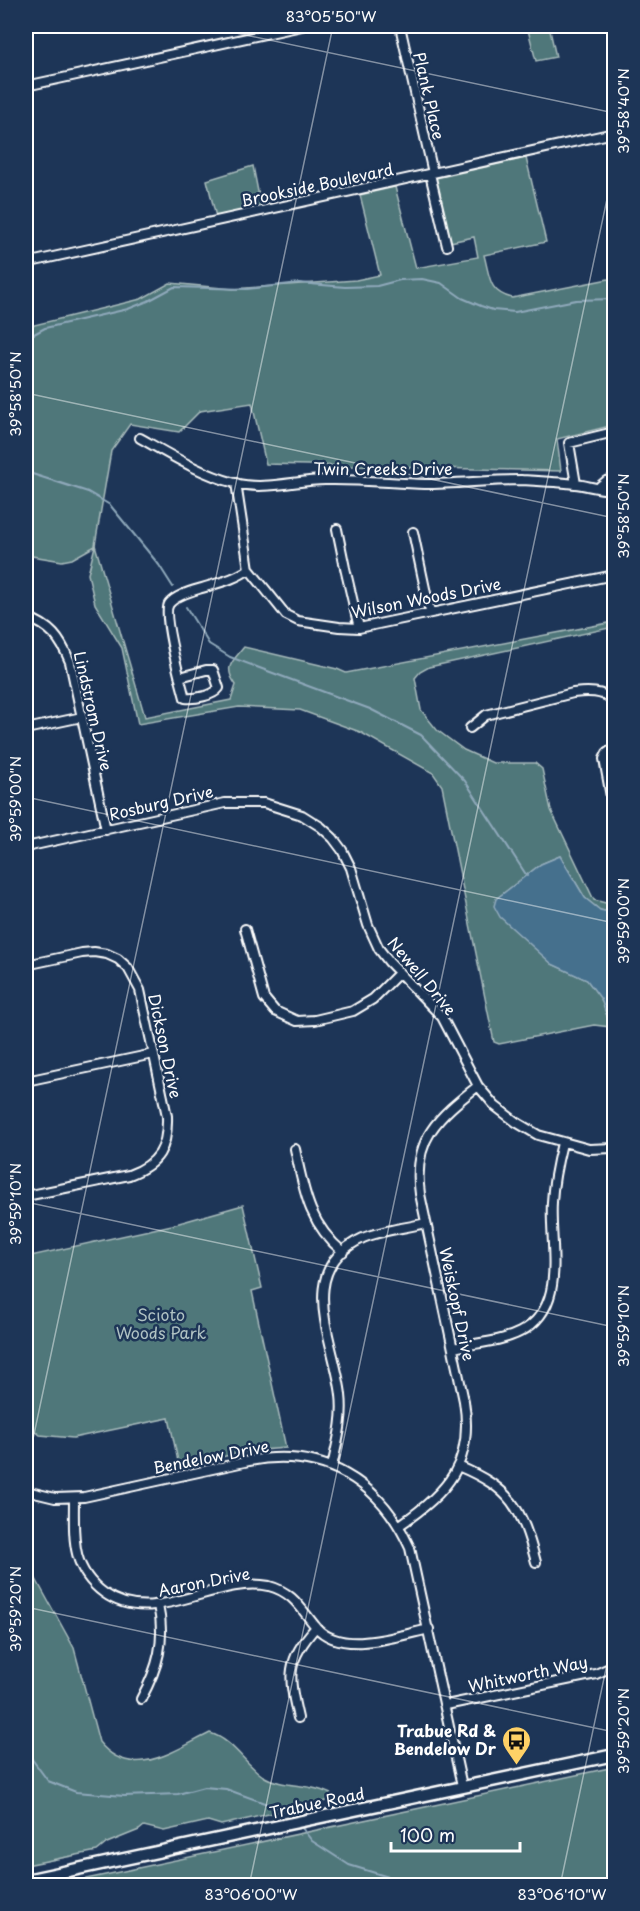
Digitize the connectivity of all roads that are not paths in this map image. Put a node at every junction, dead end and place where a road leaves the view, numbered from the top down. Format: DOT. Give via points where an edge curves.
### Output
graph roads {
  1 [pos="302,26"];
  2 [pos="400,26"];
  3 [pos="26,86"];
  4 [pos="615,134"];
  5 [pos="432,173"];
  6 [pos="447,246"];
  7 [pos="26,263"];
  8 [pos="615,432"];
  9 [pos="140,438"];
  10 [pos="615,480"];
  11 [pos="236,483"];
  12 [pos="576,484"];
  13 [pos="600,486"];
  14 [pos="615,489"];
  15 [pos="337,529"];
  16 [pos="413,532"];
  17 [pos="249,569"];
  18 [pos="609,576"];
  19 [pos="430,612"];
  20 [pos="26,617"];
  21 [pos="359,628"];
  22 [pos="180,677"];
  23 [pos="615,700"];
  24 [pos="81,717"];
  25 [pos="470,728"];
  26 [pos="26,729"];
  27 [pos="615,748"];
  28 [pos="615,813"];
  29 [pos="302,815"];
  30 [pos="106,830"];
  31 [pos="26,847"];
  32 [pos="245,929"];
  33 [pos="26,965"];
  34 [pos="399,973"];
  35 [pos="153,1054"];
  36 [pos="26,1081"];
  37 [pos="478,1086"];
  38 [pos="562,1143"];
  39 [pos="615,1148"];
  40 [pos="295,1149"];
  41 [pos="26,1196"];
  42 [pos="426,1223"];
  43 [pos="343,1252"];
  44 [pos="453,1348"];
  45 [pos="458,1466"];
  46 [pos="332,1467"];
  47 [pos="26,1491"];
  48 [pos="74,1498"];
  49 [pos="400,1525"];
  50 [pos="536,1562"];
  51 [pos="158,1605"];
  52 [pos="316,1628"];
  53 [pos="429,1629"];
  54 [pos="615,1666"];
  55 [pos="141,1699"];
  56 [pos="446,1705"];
  57 [pos="298,1718"];
  58 [pos="615,1755"];
  59 [pos="462,1786"];
  60 [pos="26,1880"];
  1 -- 3 [label="street"];
  2 -- 5 [label="street, Plank Place"];
  4 -- 5 [label="street, Brookside Boulevard"];
  5 -- 6 [label="street, Plank Place"];
  5 -- 7 [label="street, Brookside Boulevard"];
  8 -- 12 [label="street" via="568,442"];
  9 -- 11 [label="street, Twin Creeks Drive"];
  10 -- 13 [label="street, Twin Creeks Drive"];
  11 -- 12 [label="street, Twin Creeks Drive" via="290,485 315,480 355,480 426,484 520,480"];
  11 -- 17 [label="street"];
  12 -- 13 [label="street, Twin Creeks Drive"];
  13 -- 14 [label="street, Twin Creeks Drive"];
  15 -- 21 [label="street"];
  16 -- 19 [label="street"];
  17 -- 21 [label="street, Wilson Woods Drive" via="286,615 316,625"];
  17 -- 22 [label="street" via="170,603 167,616"];
  18 -- 19 [label="street, Wilson Woods Drive"];
  19 -- 21 [label="street, Wilson Woods Drive"];
  20 -- 24 [label="street, Lindstrom Drive" via="50,630 63,644"];
  22 -- 22 [label="street" via="185,699 215,693 219,688 213,670"];
  23 -- 25 [label="street" via="588,691 573,693 486,715"];
  24 -- 26 [label="street"];
  24 -- 30 [label="street, Lindstrom Drive"];
  27 -- 28 [label="street" via="604,759"];
  29 -- 30 [label="street, Rosburg Drive" via="264,802 225,803"];
  29 -- 34 [label="street, Newell Drive" via="321,827 342,850 379,949"];
  30 -- 31 [label="street, Rosburg Drive"];
  32 -- 34 [label="street" via="264,998 275,1011 297,1021 353,1011 373,999"];
  33 -- 35 [label="street, Dickson Drive" via="82,953 107,954 118,959 140,990"];
  34 -- 37 [label="street, Newell Drive" via="442,1017"];
  35 -- 36 [label="street"];
  35 -- 41 [label="street, Dickson Drive" via="167,1116 160,1154 129,1175"];
  37 -- 38 [label="street, Newell Drive" via="516,1122"];
  37 -- 42 [label="street, Weiskopf Drive" via="441,1117 423,1145 418,1182"];
  38 -- 39 [label="street, Newell Drive" via="589,1149"];
  38 -- 44 [label="street" via="552,1203 554,1274 549,1302 536,1320 519,1333"];
  40 -- 43 [label="street" via="313,1216 325,1236"];
  42 -- 43 [label="street" via="364,1238"];
  42 -- 44 [label="street, Weiskopf Drive"];
  43 -- 46 [label="street" via="330,1268 322,1296 341,1393 341,1429"];
  44 -- 45 [label="street, Weiskopf Drive" via="466,1418"];
  45 -- 49 [label="street, Weiskopf Drive" via="443,1491"];
  45 -- 50 [label="street" via="492,1482 512,1501"];
  46 -- 48 [label="street, Bendelow Drive" via="304,1459 267,1458"];
  46 -- 49 [label="street, Bendelow Drive" via="370,1490"];
  47 -- 48 [label="street, Bendelow Drive"];
  48 -- 51 [label="street, Aaron Drive" via="74,1549 88,1578 118,1601"];
  49 -- 53 [label="street, Bendelow Drive" via="410,1548"];
  51 -- 52 [label="street, Aaron Drive" via="243,1586 266,1586 297,1601"];
  51 -- 55 [label="street" via="162,1622 160,1653"];
  52 -- 53 [label="street" via="332,1638 356,1643"];
  52 -- 57 [label="street" via="297,1652 290,1673"];
  53 -- 56 [label="street, Bendelow Drive"];
  54 -- 56 [label="street, Whitworth Way" via="596,1674"];
  56 -- 59 [label="street, Bendelow Drive"];
  58 -- 59 [label="main road, Trabue Road"];
  59 -- 60 [label="main road, Trabue Road"];
}
